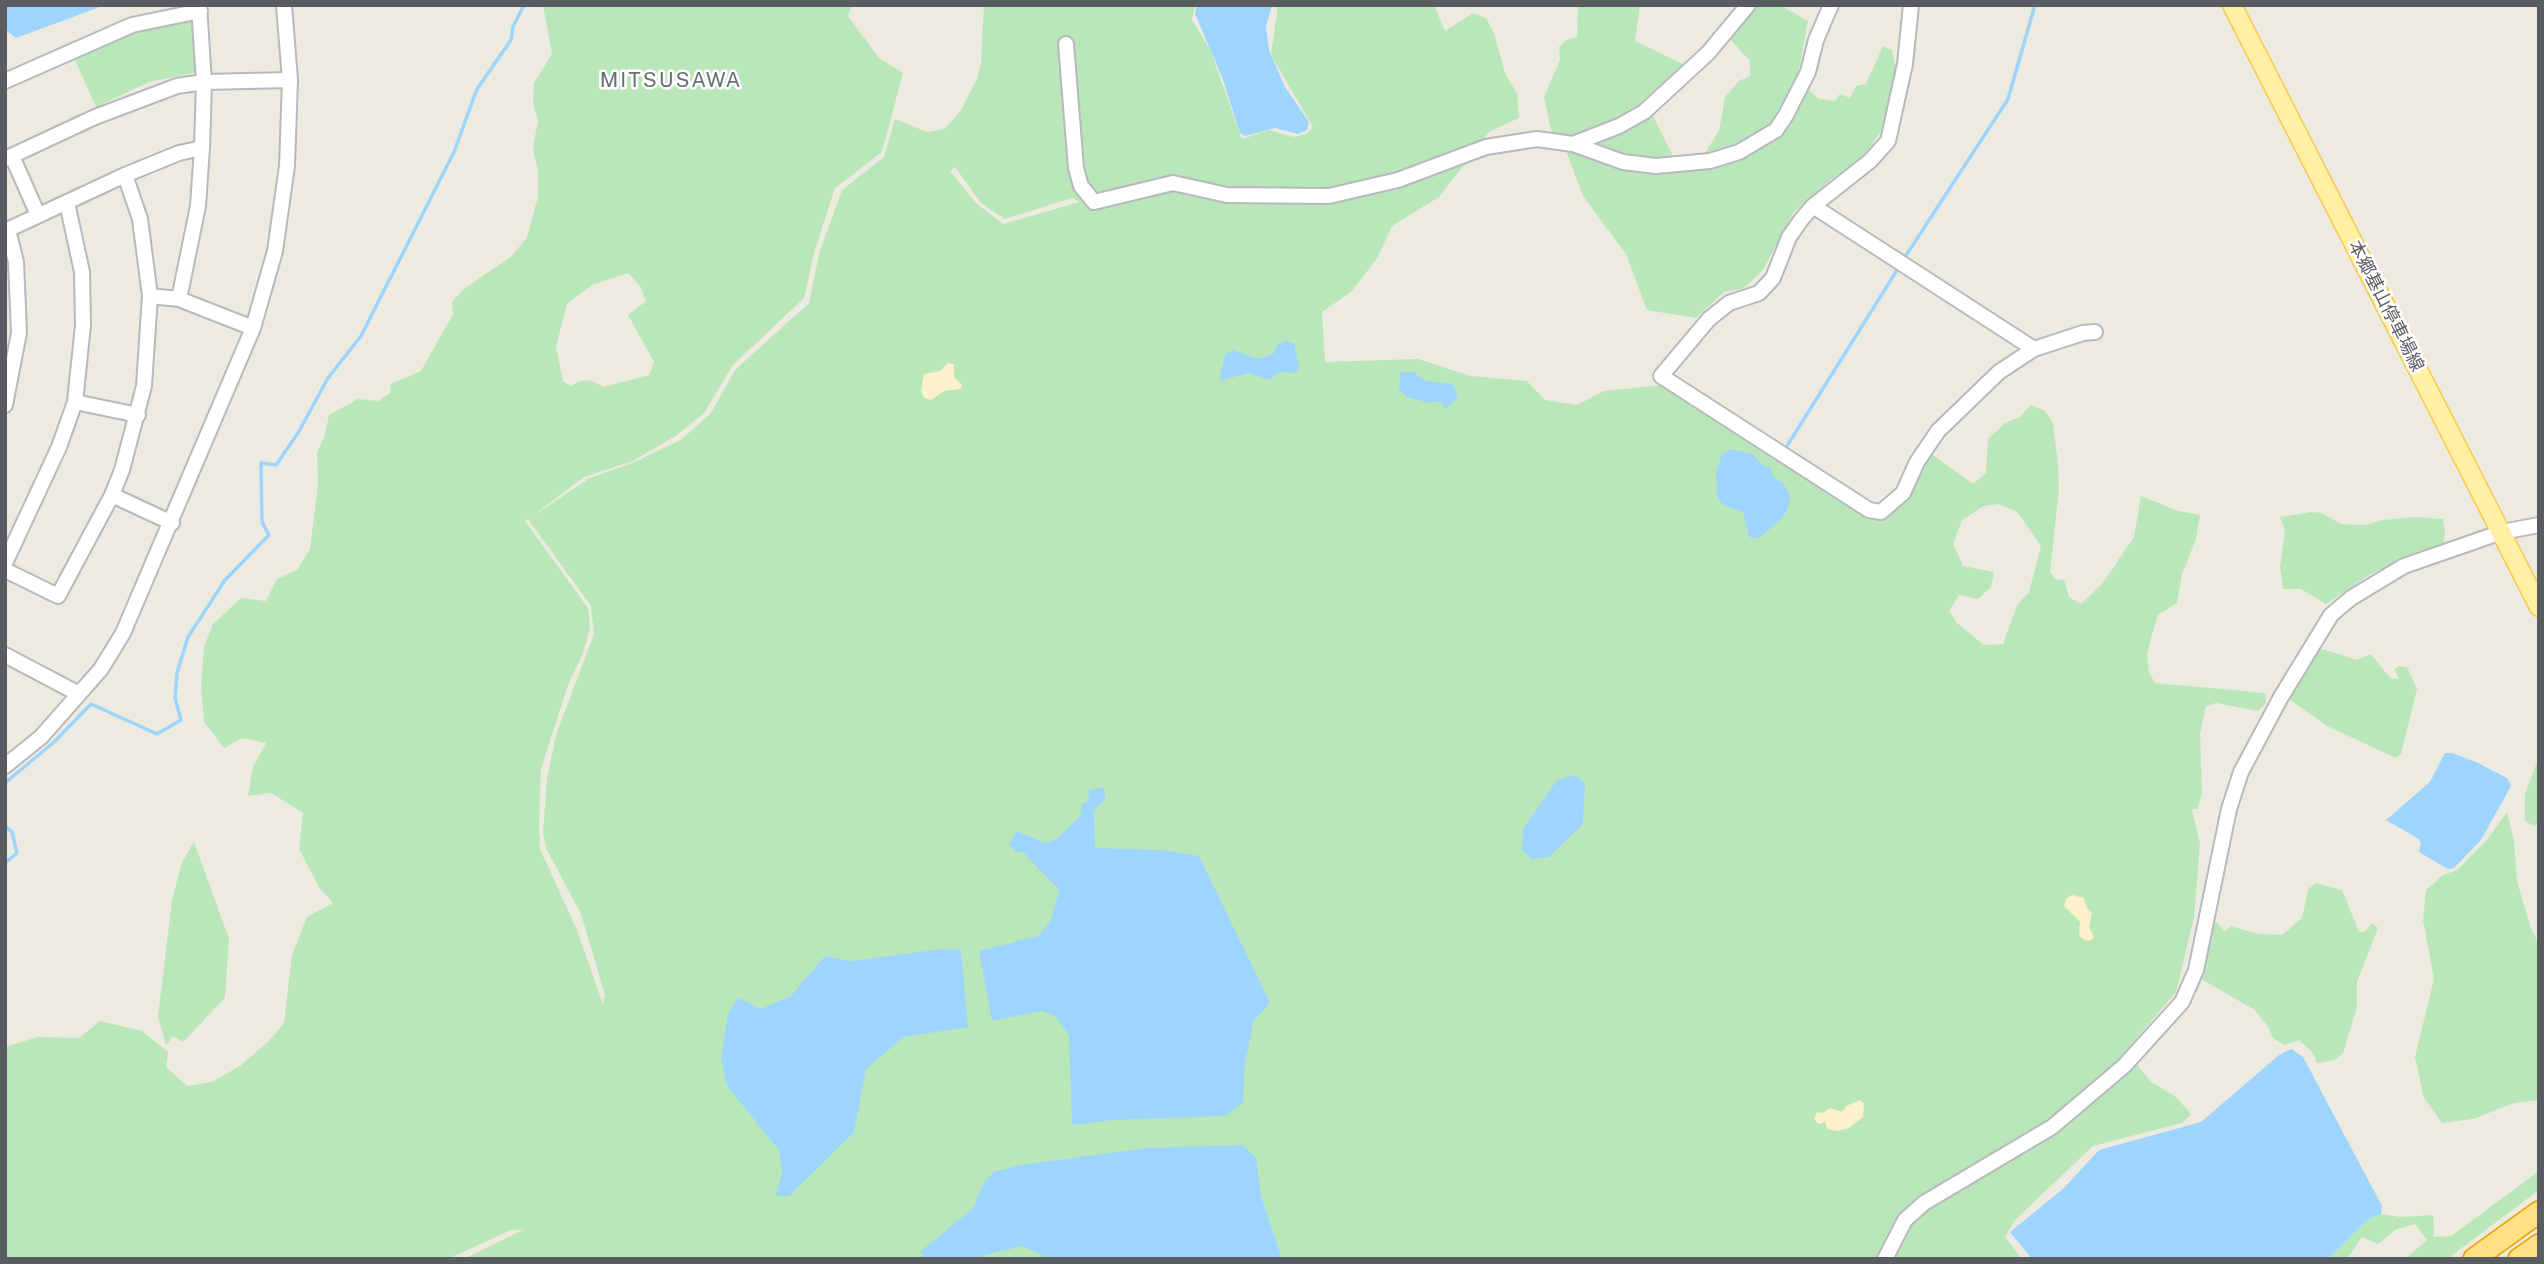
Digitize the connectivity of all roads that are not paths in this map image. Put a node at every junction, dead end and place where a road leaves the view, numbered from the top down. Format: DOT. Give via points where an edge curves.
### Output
graph roads {
  1 [pos="284,5"];
  2 [pos="1748,5"];
  3 [pos="1831,5"];
  4 [pos="1911,5"];
  5 [pos="2232,5"];
  6 [pos="199,8"];
  7 [pos="1066,44"];
  8 [pos="290,80"];
  9 [pos="5,81"];
  10 [pos="204,82"];
  11 [pos="1573,144"];
  12 [pos="202,148"];
  13 [pos="8,157"];
  14 [pos="125,175"];
  15 [pos="67,203"];
  16 [pos="1813,206"];
  17 [pos="38,215"];
  18 [pos="7,231"];
  19 [pos="150,296"];
  20 [pos="179,299"];
  21 [pos="253,328"];
  22 [pos="2095,332"];
  23 [pos="2034,349"];
  24 [pos="8,385"];
  25 [pos="75,402"];
  26 [pos="5,405"];
  27 [pos="138,415"];
  28 [pos="112,495"];
  29 [pos="172,523"];
  30 [pos="2539,525"];
  31 [pos="2502,532"];
  32 [pos="5,563"];
  33 [pos="5,570"];
  34 [pos="2539,607"];
  35 [pos="5,655"];
  36 [pos="79,694"];
  37 [pos="5,766"];
  38 [pos="2539,1212"];
  39 [pos="2539,1245"];
  40 [pos="1885,1259"];
  41 [pos="2474,1259"];
  42 [pos="2519,1259"];
  1 -- 8 [label="street"];
  2 -- 11 [label="street" via="1709,53 1644,112"];
  3 -- 11 [label="street" via="1795,99 1776,130 1758,143 1710,161 1656,166 1623,162"];
  4 -- 16 [label="street" via="1905,64 1888,141 1850,179"];
  5 -- 31 [label="main road, 本郷基山停車場線"];
  6 -- 9 [label="street" via="122,29"];
  6 -- 10 [label="street"];
  7 -- 11 [label="street" via="1076,168 1081,187 1094,202 1173,183 1227,195 1329,196 1398,180 1486,147 1537,139"];
  8 -- 10 [label="street"];
  8 -- 21 [label="street" via="287,166 275,251"];
  10 -- 12 [label="street"];
  10 -- 13 [label="street" via="156,92"];
  12 -- 14 [label="street"];
  12 -- 20 [label="street" via="198,206"];
  13 -- 17 [label="street"];
  14 -- 15 [label="street"];
  14 -- 19 [label="street" via="140,219"];
  15 -- 17 [label="street"];
  15 -- 25 [label="street" via="82,272 83,325"];
  16 -- 23 [label="street"];
  16 -- 23 [label="street" via="1789,237 1773,278 1759,293 1729,303 1709,318 1661,376 1869,510 1881,512 1903,493 1938,431 1999,372"];
  17 -- 18 [label="street"];
  18 -- 24 [label="street" via="16,262 19,332"];
  19 -- 20 [label="street"];
  19 -- 27 [label="street" via="147,365"];
  20 -- 21 [label="street"];
  21 -- 29 [label="street"];
  22 -- 23 [label="street"];
  24 -- 26 [label="street"];
  25 -- 27 [label="street"];
  25 -- 32 [label="street"];
  27 -- 28 [label="street"];
  28 -- 29 [label="street"];
  28 -- 33 [label="street" via="58,596"];
  29 -- 36 [label="street" via="123,633"];
  30 -- 31 [label="street"];
  31 -- 34 [label="main road, 本郷基山停車場線"];
  31 -- 40 [label="street" via="2404,566 2331,615 2241,772 2229,809 2196,970 2182,1002 2124,1066 2052,1126 1924,1203 1905,1220"];
  35 -- 36 [label="street"];
  36 -- 37 [label="street" via="41,737"];
  38 -- 41 [label="highway"];
  39 -- 42 [label="highway"];
}
